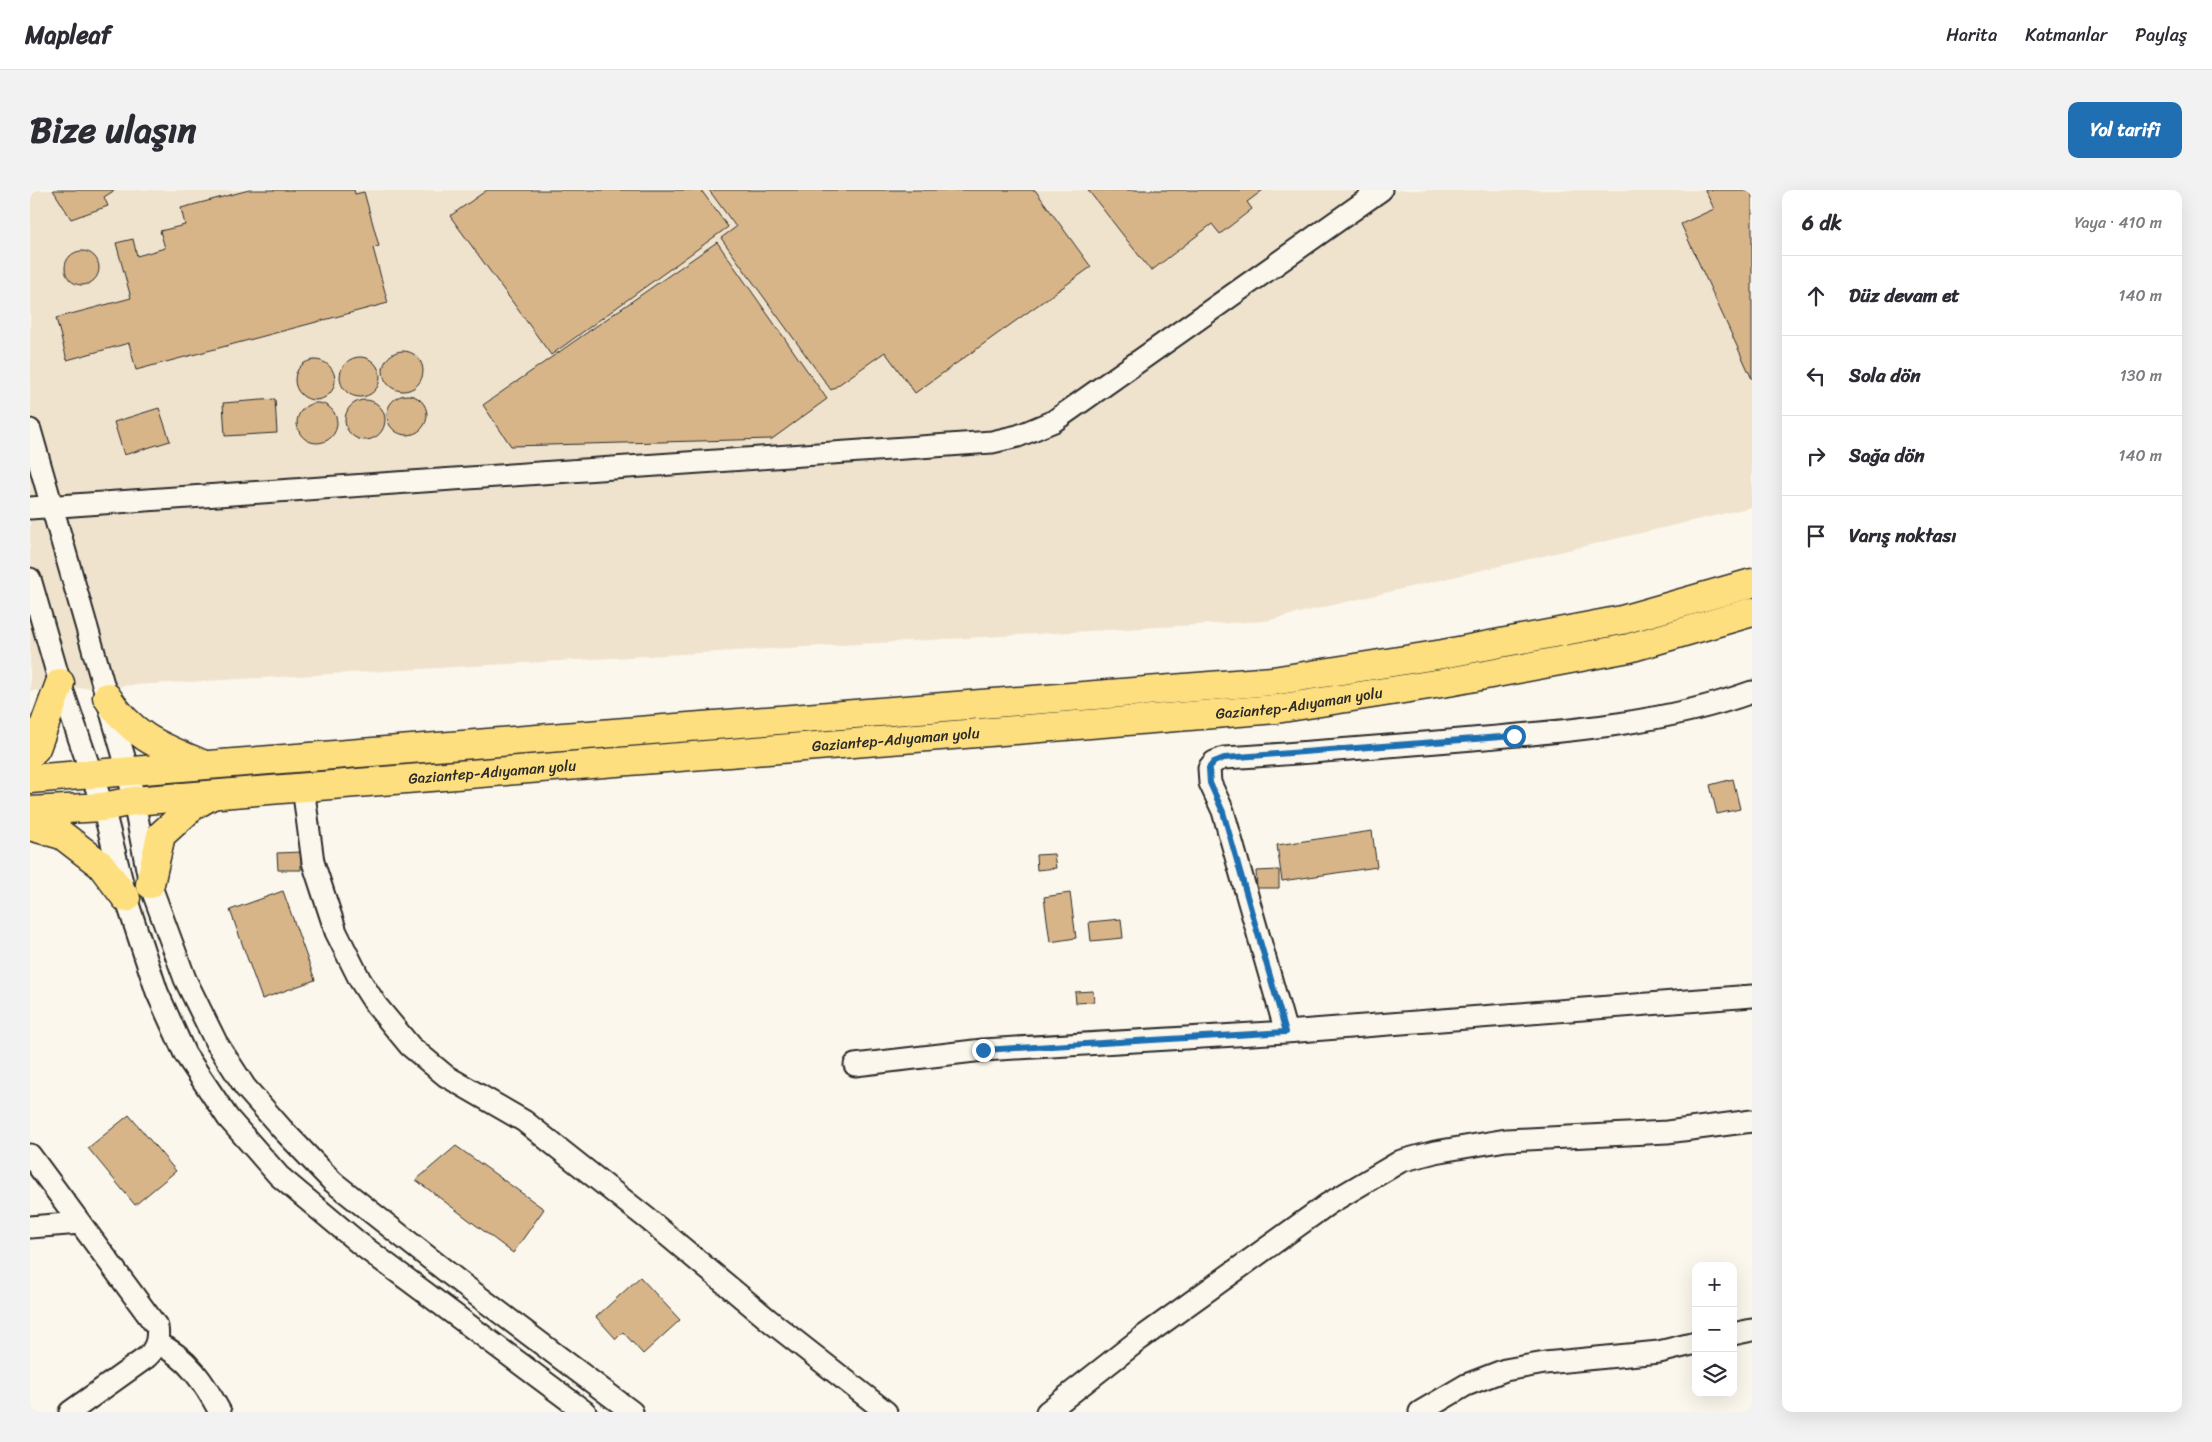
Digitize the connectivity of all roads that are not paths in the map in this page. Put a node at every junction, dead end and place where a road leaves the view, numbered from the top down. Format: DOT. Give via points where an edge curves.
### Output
graph roads {
  1 [pos="1381,190"];
  2 [pos="30,430"];
  3 [pos="53,507"];
  4 [pos="30,508"];
  5 [pos="30,579"];
  6 [pos="1752,583"];
  7 [pos="1752,612"];
  8 [pos="60,683"];
  9 [pos="1752,692"];
  10 [pos="107,696"];
  11 [pos="30,754"];
  12 [pos="204,765"];
  13 [pos="128,771"];
  14 [pos="91,773"];
  15 [pos="30,779"];
  16 [pos="303,787"];
  17 [pos="212,794"];
  18 [pos="133,801"];
  19 [pos="103,807"];
  20 [pos="30,811"];
  21 [pos="30,826"];
  22 [pos="150,884"];
  23 [pos="126,898"];
  24 [pos="1752,996"];
  25 [pos="1286,1032"];
  26 [pos="855,1065"];
  27 [pos="1752,1121"];
  28 [pos="30,1155"];
  29 [pos="80,1223"];
  30 [pos="30,1227"];
  31 [pos="1752,1330"];
  32 [pos="1737,1333"];
  33 [pos="157,1343"];
  34 [pos="1692,1344"];
  35 [pos="70,1412"];
  36 [pos="220,1412"];
  37 [pos="585,1412"];
  38 [pos="632,1412"];
  39 [pos="886,1412"];
  40 [pos="1047,1412"];
  41 [pos="1420,1412"];
  1 -- 3 [label="street" via="1054,421 1018,436 992,442"];
  2 -- 3 [label="street"];
  3 -- 4 [label="street"];
  3 -- 10 [label="street"];
  5 -- 8 [label="street"];
  6 -- 12 [label="highway, Gaziantep-Adıyaman yolu" via="1622,620 1443,654 1273,681"];
  7 -- 16 [label="highway, Gaziantep-Adıyaman yolu" via="1629,648 1448,682 1276,709"];
  8 -- 11 [label="highway" via="36,748"];
  8 -- 14 [label="street"];
  9 -- 25 [label="street" via="1680,713 1604,726 1447,742 1224,758 1214,762 1209,768 1210,783 1223,812"];
  10 -- 12 [label="highway" via="118,715 152,743"];
  10 -- 13 [label="street"];
  12 -- 13 [label="highway, Gaziantep-Adıyaman yolu"];
  13 -- 14 [label="highway, Gaziantep-Adıyaman yolu"];
  13 -- 18 [label="street"];
  14 -- 15 [label="highway, Gaziantep-Adıyaman yolu"];
  14 -- 19 [label="street"];
  16 -- 17 [label="highway, Gaziantep-Adıyaman yolu"];
  16 -- 39 [label="street" via="313,862 336,932 376,1005 410,1046 446,1076 524,1121"];
  17 -- 18 [label="highway, Gaziantep-Adıyaman yolu"];
  17 -- 22 [label="highway" via="160,834"];
  18 -- 19 [label="highway, Gaziantep-Adıyaman yolu"];
  18 -- 22 [label="street"];
  19 -- 20 [label="highway, Gaziantep-Adıyaman yolu"];
  19 -- 23 [label="street"];
  21 -- 23 [label="highway" via="62,835 102,865"];
  22 -- 38 [label="street" via="185,979 216,1042 245,1087 282,1129 333,1182"];
  23 -- 37 [label="street" via="157,992 185,1054 228,1118 279,1176 360,1244"];
  24 -- 25 [label="street"];
  25 -- 26 [label="street" via="983,1050"];
  27 -- 40 [label="street" via="1668,1132 1506,1140 1401,1161 1328,1204 1140,1339"];
  28 -- 29 [label="street"];
  29 -- 30 [label="street"];
  29 -- 33 [label="street" via="157,1327"];
  31 -- 32 [label="street"];
  33 -- 35 [label="street" via="147,1357"];
  33 -- 36 [label="street" via="188,1365 210,1392"];
  34 -- 41 [label="street" via="1658,1352 1505,1370 1466,1385"];
}
